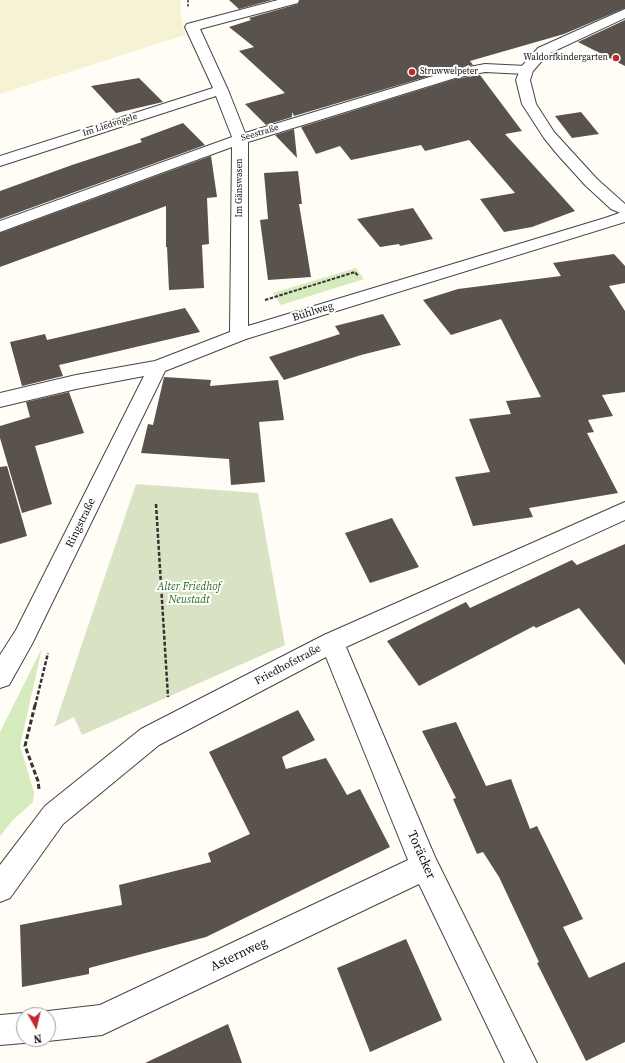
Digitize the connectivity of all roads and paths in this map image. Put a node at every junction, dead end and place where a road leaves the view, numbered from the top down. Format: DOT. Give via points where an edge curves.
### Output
graph roads {
  1 [pos="293,0"];
  2 [pos="625,13"];
  3 [pos="526,70"];
  4 [pos="221,90"];
  5 [pos="240,139"];
  6 [pos="0,160"];
  7 [pos="625,210"];
  8 [pos="625,216"];
  9 [pos="0,226"];
  10 [pos="355,272"];
  11 [pos="262,301"];
  12 [pos="239,335"];
  13 [pos="158,367"];
  14 [pos="0,400"];
  15 [pos="156,504"];
  16 [pos="625,511"];
  17 [pos="332,642"];
  18 [pos="49,649"];
  19 [pos="0,677"];
  20 [pos="169,702"];
  21 [pos="40,795"];
  22 [pos="425,867"];
  23 [pos="0,888"];
  24 [pos="56,1025"];
  25 [pos="16,1029"];
  26 [pos="0,1030"];
  27 [pos="521,1063"];
  1 -- 4 [label="street, Im Gänswasen" via="192,27"];
  2 -- 3 [label="street" via="543,51"];
  3 -- 5 [label="street, Seestraße" via="485,68 453,74"];
  3 -- 7 [label="street" via="523,80 525,91 538,119 562,151 591,182"];
  4 -- 5 [label="street, Im Gänswasen"];
  4 -- 6 [label="street, Im Liedvögele"];
  5 -- 9 [label="street, Seestraße"];
  5 -- 12 [label="street, Im Gänswasen"];
  8 -- 12 [label="street, Bühlweg"];
  10 -- 11 [label="path"];
  12 -- 13 [label="street, Bühlweg"];
  13 -- 14 [label="street, Bühlweg" via="76,382"];
  13 -- 19 [label="street, Ringstraße" via="24,636"];
  15 -- 20 [label="path"];
  16 -- 17 [label="street, Friedhofstraße"];
  17 -- 22 [label="street, Toräcker"];
  17 -- 23 [label="street, Friedhofstraße" via="150,738 54,815"];
  18 -- 21 [label="path" via="25,746 38,781"];
  22 -- 24 [label="street, Asternweg" via="102,1020"];
  22 -- 27 [label="street, Toräcker"];
  25 -- 26 [label="street"];
}
